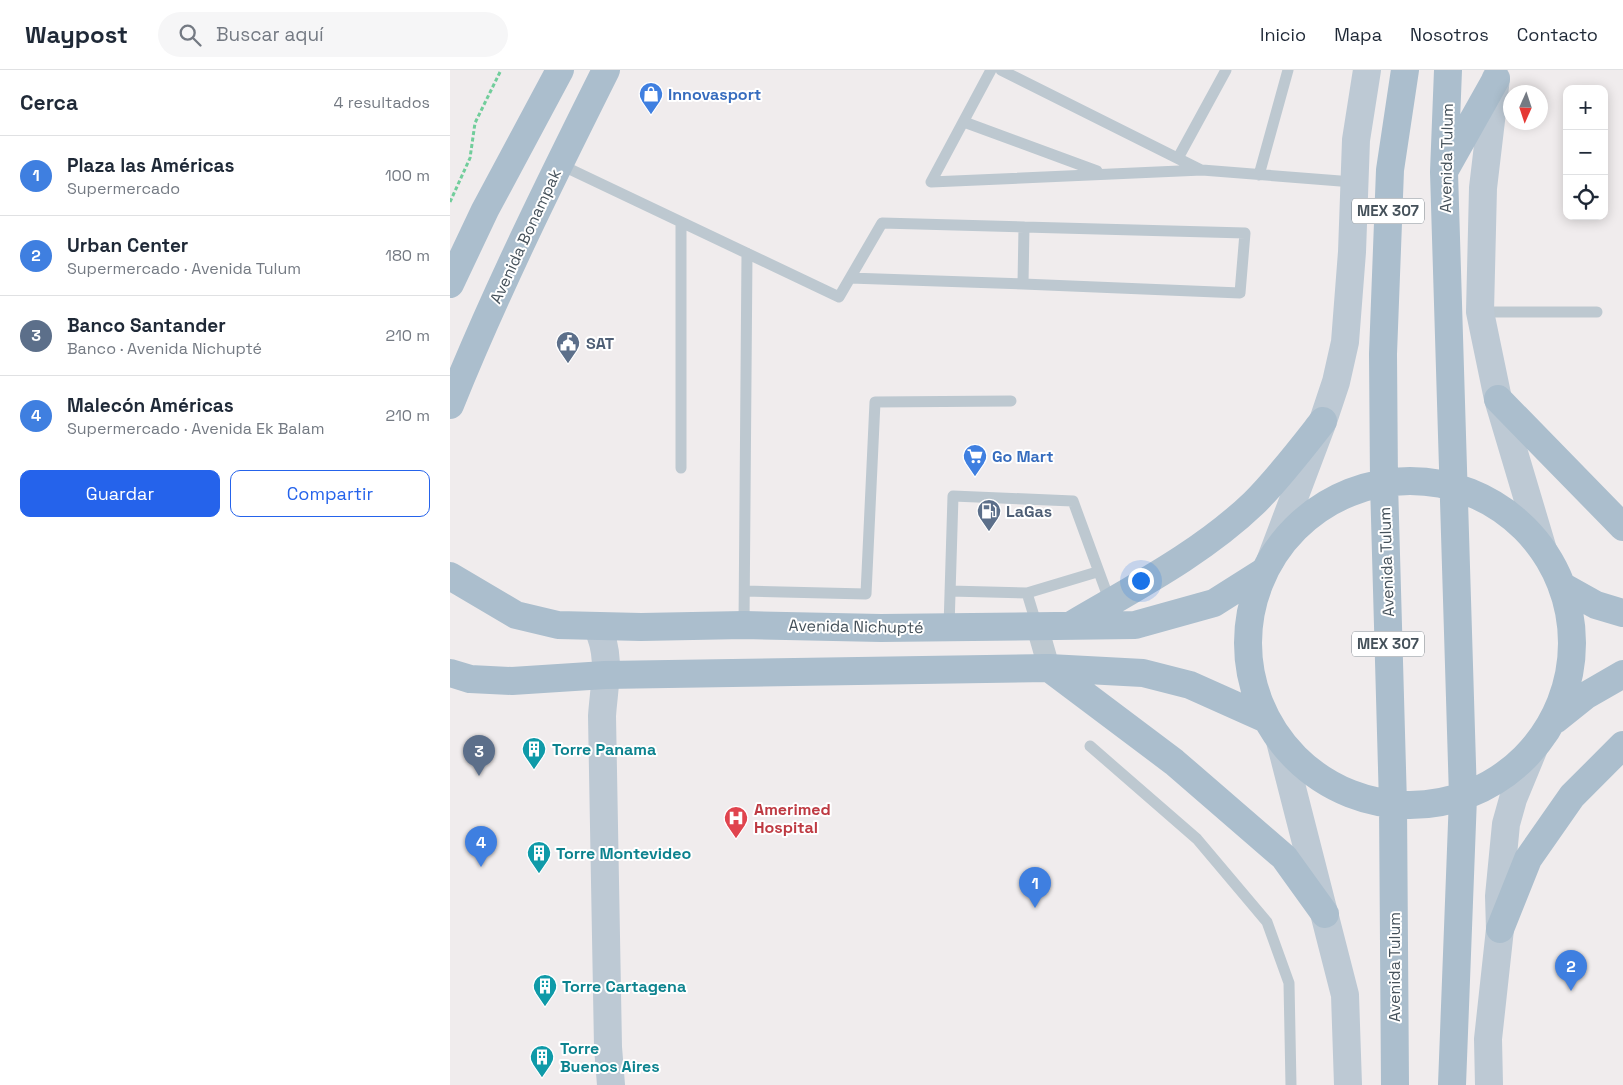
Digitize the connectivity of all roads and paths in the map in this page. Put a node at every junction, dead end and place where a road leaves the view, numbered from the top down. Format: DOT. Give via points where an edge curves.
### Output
graph roads {
  1 [pos="501,70"];
  2 [pos="560,70"];
  3 [pos="606,70"];
  4 [pos="991,70"];
  5 [pos="1001,70"];
  6 [pos="1226,70"];
  7 [pos="1288,70"];
  8 [pos="1366,70"];
  9 [pos="1405,70"];
  10 [pos="1448,70"];
  11 [pos="1496,75"];
  12 [pos="964,122"];
  13 [pos="1178,158"];
  14 [pos="559,164"];
  15 [pos="1202,170"];
  16 [pos="1444,172"];
  17 [pos="1103,174"];
  18 [pos="1260,175"];
  19 [pos="1353,182"];
  20 [pos="450,202"];
  21 [pos="681,222"];
  22 [pos="1024,227"];
  23 [pos="747,254"];
  24 [pos="850,278"];
  25 [pos="450,284"];
  26 [pos="1023,284"];
  27 [pos="1480,312"];
  28 [pos="1597,312"];
  29 [pos="1498,398"];
  30 [pos="1011,401"];
  31 [pos="450,405"];
  32 [pos="1323,421"];
  33 [pos="681,468"];
  34 [pos="1384,483"];
  35 [pos="1454,487"];
  36 [pos="1623,527"];
  37 [pos="1543,550"];
  38 [pos="1267,566"];
  39 [pos="1097,572"];
  40 [pos="450,576"];
  41 [pos="1562,586"];
  42 [pos="950,590"];
  43 [pos="745,591"];
  44 [pos="1027,593"];
  45 [pos="1110,602"];
  46 [pos="1623,613"];
  47 [pos="744,625"];
  48 [pos="1072,625"];
  49 [pos="1037,626"];
  50 [pos="597,627"];
  51 [pos="949,627"];
  52 [pos="1049,668"];
  53 [pos="450,674"];
  54 [pos="1623,674"];
  55 [pos="605,675"];
  56 [pos="1552,722"];
  57 [pos="1273,730"];
  58 [pos="1623,745"];
  59 [pos="1090,746"];
  60 [pos="1534,748"];
  61 [pos="1463,797"];
  62 [pos="1393,804"];
  63 [pos="1325,914"];
  64 [pos="1500,929"];
  65 [pos="1393,1079"];
  66 [pos="611,1085"];
  67 [pos="1291,1085"];
  68 [pos="1348,1085"];
  69 [pos="1452,1085"];
  70 [pos="1489,1085"];
  1 -- 20 [label="path" via="475,123 470,158"];
  2 -- 25 [label="main road" via="485,210"];
  3 -- 14 [label="main road, Avenida Bonampak"];
  4 -- 12 [label="lane"];
  5 -- 13 [label="lane"];
  6 -- 13 [label="lane"];
  7 -- 18 [label="lane"];
  8 -- 19 [label="street"];
  9 -- 34 [label="main road, Avenida Tulum / MEX 307" via="1390,170 1383,354"];
  10 -- 16 [label="main road, Avenida Tulum / MEX 307"];
  11 -- 16 [label="main road"];
  11 -- 27 [label="street" via="1482,188"];
  12 -- 17 [label="lane"];
  12 -- 17 [label="lane" via="931,182"];
  13 -- 15 [label="lane"];
  14 -- 21 [label="lane"];
  14 -- 31 [label="main road, Avenida Bonampak"];
  15 -- 17 [label="lane"];
  15 -- 18 [label="lane"];
  16 -- 35 [label="main road, Avenida Tulum / MEX 307"];
  18 -- 19 [label="lane"];
  19 -- 32 [label="street" via="1345,342"];
  21 -- 23 [label="lane"];
  21 -- 33 [label="lane"];
  22 -- 24 [label="lane" via="882,223"];
  22 -- 26 [label="lane"];
  22 -- 26 [label="lane" via="1245,233 1240,293"];
  23 -- 24 [label="lane" via="839,297"];
  23 -- 43 [label="lane"];
  24 -- 26 [label="lane"];
  27 -- 28 [label="lane"];
  27 -- 29 [label="street"];
  29 -- 36 [label="main road"];
  29 -- 37 [label="street"];
  30 -- 43 [label="lane" via="875,402 866,594"];
  32 -- 38 [label="street"];
  32 -- 45 [label="main road" via="1289,465 1253,503 1203,544"];
  34 -- 35 [label="main road" via="1425,482"];
  34 -- 38 [label="main road" via="1344,496 1315,511 1295,527"];
  34 -- 62 [label="main road, Avenida Tulum / MEX 307"];
  35 -- 37 [label="main road" via="1478,496 1508,514"];
  35 -- 61 [label="main road, Avenida Tulum / MEX 307"];
  37 -- 41 [label="main road"];
  38 -- 48 [label="main road, Avenida Nichupté" via="1208,605 1135,625"];
  38 -- 57 [label="main road" via="1251,608 1247,646 1252,684"];
  39 -- 42 [label="lane" via="1073,501 953,496"];
  39 -- 44 [label="lane"];
  39 -- 45 [label="lane"];
  40 -- 50 [label="main road, Avenida Nichupté" via="516,615 558,625"];
  41 -- 46 [label="main road" via="1596,605"];
  41 -- 56 [label="main road" via="1571,620 1572,655 1566,690"];
  42 -- 44 [label="lane"];
  42 -- 51 [label="lane"];
  43 -- 47 [label="lane"];
  44 -- 49 [label="lane"];
  45 -- 48 [label="main road"];
  47 -- 50 [label="main road, Avenida Nichupté"];
  47 -- 51 [label="main road, Avenida Nichupté"];
  48 -- 49 [label="main road, Avenida Nichupté"];
  49 -- 51 [label="main road, Avenida Nichupté"];
  49 -- 52 [label="street"];
  50 -- 55 [label="street" via="606,651"];
  52 -- 55 [label="main road"];
  52 -- 57 [label="main road" via="1143,673 1190,685"];
  52 -- 63 [label="main road" via="1174,762 1284,857"];
  53 -- 55 [label="main road" via="470,679 512,681"];
  54 -- 56 [label="main road" via="1585,696"];
  55 -- 66 [label="street" via="602,716"];
  56 -- 60 [label="main road"];
  57 -- 62 [label="main road" via="1298,761 1323,780 1352,794"];
  57 -- 63 [label="street"];
  58 -- 64 [label="main road" via="1572,796 1528,858"];
  59 -- 67 [label="lane" via="1197,839 1267,922 1289,983"];
  60 -- 61 [label="main road" via="1501,777"];
  60 -- 64 [label="street" via="1506,824 1499,896"];
  61 -- 62 [label="main road" via="1428,804"];
  61 -- 69 [label="main road, Avenida Tulum / MEX 307"];
  62 -- 65 [label="main road, Avenida Tulum / MEX 307"];
  63 -- 68 [label="street" via="1345,995"];
  64 -- 70 [label="street" via="1488,1039"];
}
